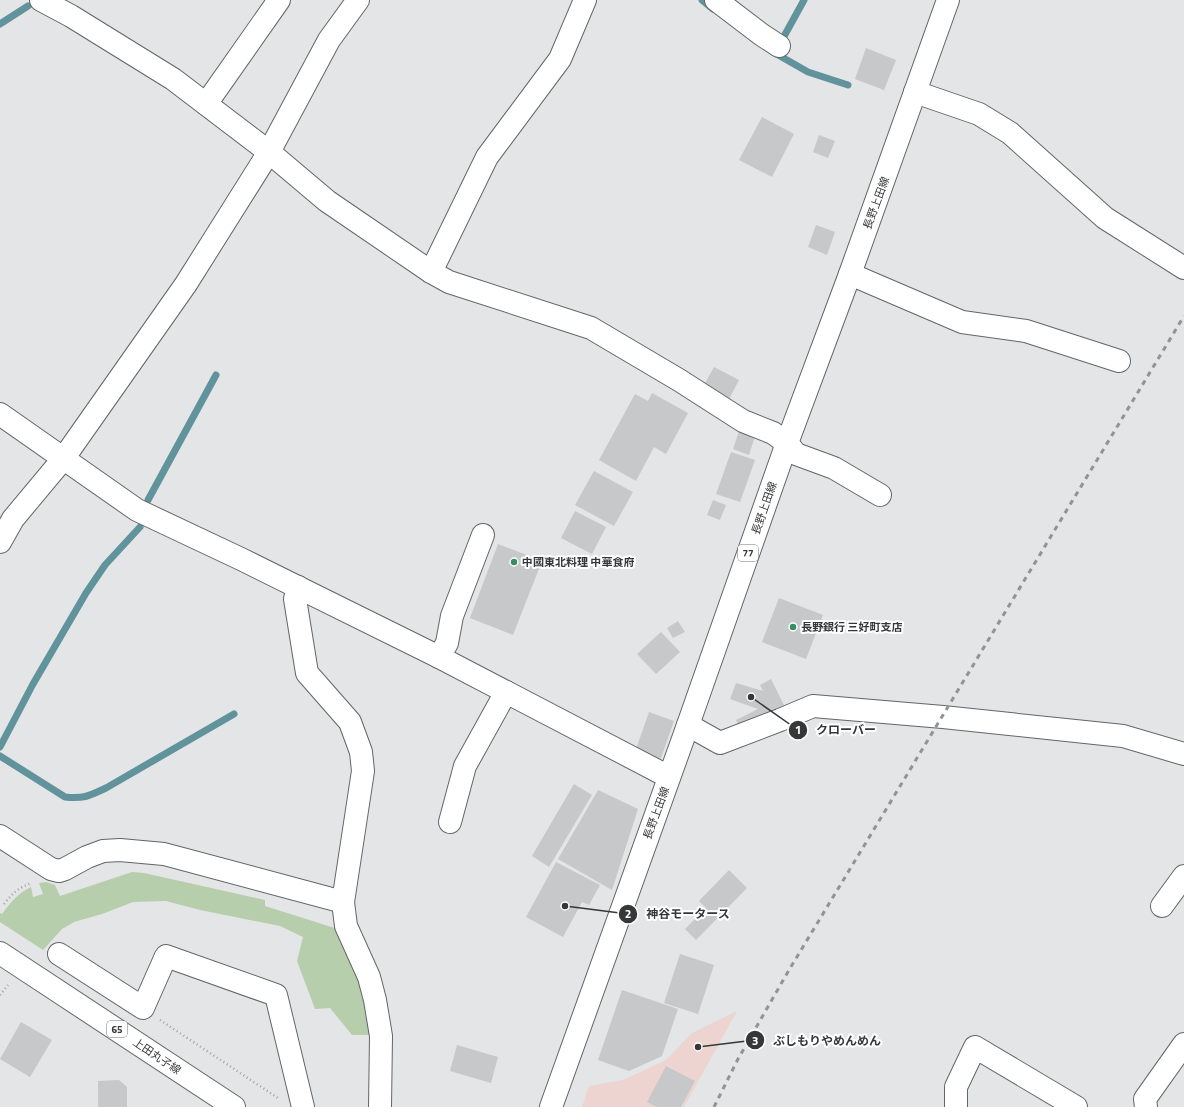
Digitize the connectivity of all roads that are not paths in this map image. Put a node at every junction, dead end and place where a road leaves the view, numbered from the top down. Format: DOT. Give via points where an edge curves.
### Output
graph roads {
  1 [pos="41,0"];
  2 [pos="279,0"];
  3 [pos="358,0"];
  4 [pos="585,0"];
  5 [pos="716,0"];
  6 [pos="948,0"];
  7 [pos="779,46"];
  8 [pos="915,92"];
  9 [pos="206,104"];
  10 [pos="269,152"];
  11 [pos="1184,268"];
  12 [pos="430,272"];
  13 [pos="850,274"];
  14 [pos="1119,361"];
  15 [pos="0,414"];
  16 [pos="787,443"];
  17 [pos="63,459"];
  18 [pos="880,495"];
  19 [pos="483,535"];
  20 [pos="0,542"];
  21 [pos="298,587"];
  22 [pos="439,657"];
  23 [pos="506,692"];
  24 [pos="688,725"];
  25 [pos="1184,754"];
  26 [pos="669,777"];
  27 [pos="450,822"];
  28 [pos="0,836"];
  29 [pos="1184,876"];
  30 [pos="343,902"];
  31 [pos="1162,906"];
  32 [pos="0,953"];
  33 [pos="60,954"];
  34 [pos="1184,1044"];
  35 [pos="294,1105"];
  36 [pos="234,1107"];
  37 [pos="380,1107"];
  38 [pos="551,1107"];
  39 [pos="956,1107"];
  40 [pos="1076,1107"];
  41 [pos="1146,1107"];
  1 -- 9 [label="street" via="173,79"];
  2 -- 9 [label="street"];
  3 -- 10 [label="street" via="330,40"];
  4 -- 12 [label="street" via="560,59 487,157"];
  5 -- 7 [label="street"];
  6 -- 8 [label="street, 長野上田線 / 77"];
  8 -- 11 [label="street" via="979,114 1010,134 1105,218"];
  8 -- 13 [label="street, 長野上田線 / 77"];
  9 -- 10 [label="street"];
  10 -- 12 [label="street" via="328,201"];
  10 -- 17 [label="street" via="186,284"];
  12 -- 16 [label="street" via="449,282 591,328 742,421 773,433"];
  13 -- 14 [label="street" via="962,322 1026,331"];
  13 -- 16 [label="street, 長野上田線 / 77"];
  15 -- 17 [label="street"];
  16 -- 18 [label="street" via="796,454 834,468"];
  16 -- 24 [label="street, 長野上田線 / 77"];
  17 -- 20 [label="street" via="13,519"];
  17 -- 21 [label="street" via="137,510"];
  19 -- 22 [label="street" via="452,616 447,643"];
  21 -- 22 [label="street"];
  21 -- 30 [label="street" via="295,599 307,673 350,722 361,752 362,771"];
  22 -- 23 [label="street"];
  23 -- 26 [label="street"];
  23 -- 27 [label="street" via="465,766"];
  24 -- 25 [label="street" via="720,743 814,706 1123,736"];
  24 -- 26 [label="street, 長野上田線 / 77"];
  26 -- 38 [label="street, 長野上田線 / 77"];
  28 -- 30 [label="street" via="47,867 60,871 103,851 164,854"];
  29 -- 31 [label="street"];
  30 -- 37 [label="street" via="346,926 369,977 375,1000 381,1036"];
  32 -- 36 [label="street, 上田丸子線 / 65"];
  33 -- 35 [label="street" via="143,1008 166,956 276,995"];
  34 -- 41 [label="street" via="1145,1098"];
  39 -- 40 [label="street" via="956,1086 975,1047"];
}
